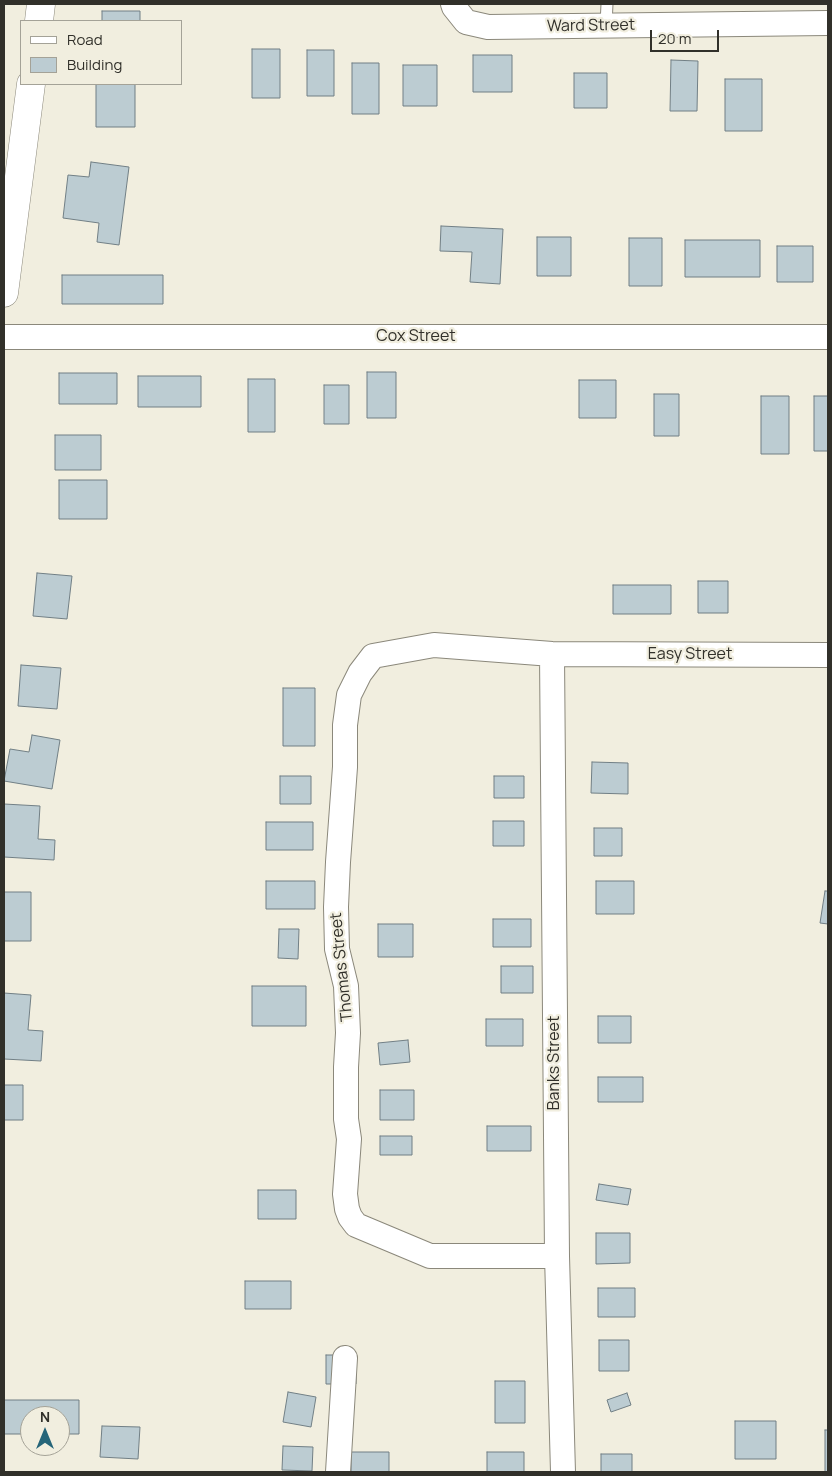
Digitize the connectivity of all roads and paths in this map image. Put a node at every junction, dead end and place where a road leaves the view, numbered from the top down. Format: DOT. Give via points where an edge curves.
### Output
graph roads {
  1 [pos="41,4"];
  2 [pos="454,4"];
  3 [pos="607,15"];
  4 [pos="39,20"];
  5 [pos="828,23"];
  6 [pos="31,85"];
  7 [pos="6,263"];
  8 [pos="4,293"];
  9 [pos="4,337"];
  10 [pos="828,337"];
  11 [pos="552,654"];
  12 [pos="828,655"];
  13 [pos="557,1256"];
  14 [pos="344,1358"];
  15 [pos="338,1472"];
  16 [pos="563,1472"];
  1 -- 4 [label="main road"];
  2 -- 3 [label="street, Ward Street" via="466,22 488,27"];
  3 -- 5 [label="street, Ward Street"];
  6 -- 7 [label="main road"];
  7 -- 8 [label="main road"];
  9 -- 10 [label="street, Cox Street"];
  11 -- 12 [label="street, Easy Street"];
  11 -- 13 [label="street, Banks Street"];
  11 -- 13 [label="street, Thomas Street" via="434,645 373,656 349,695 336,907 337,948 346,986 346,1119 349,1140 345,1194 350,1217 356,1225 430,1256"];
  13 -- 16 [label="street, Banks Street"];
  14 -- 15 [label="street"];
}
